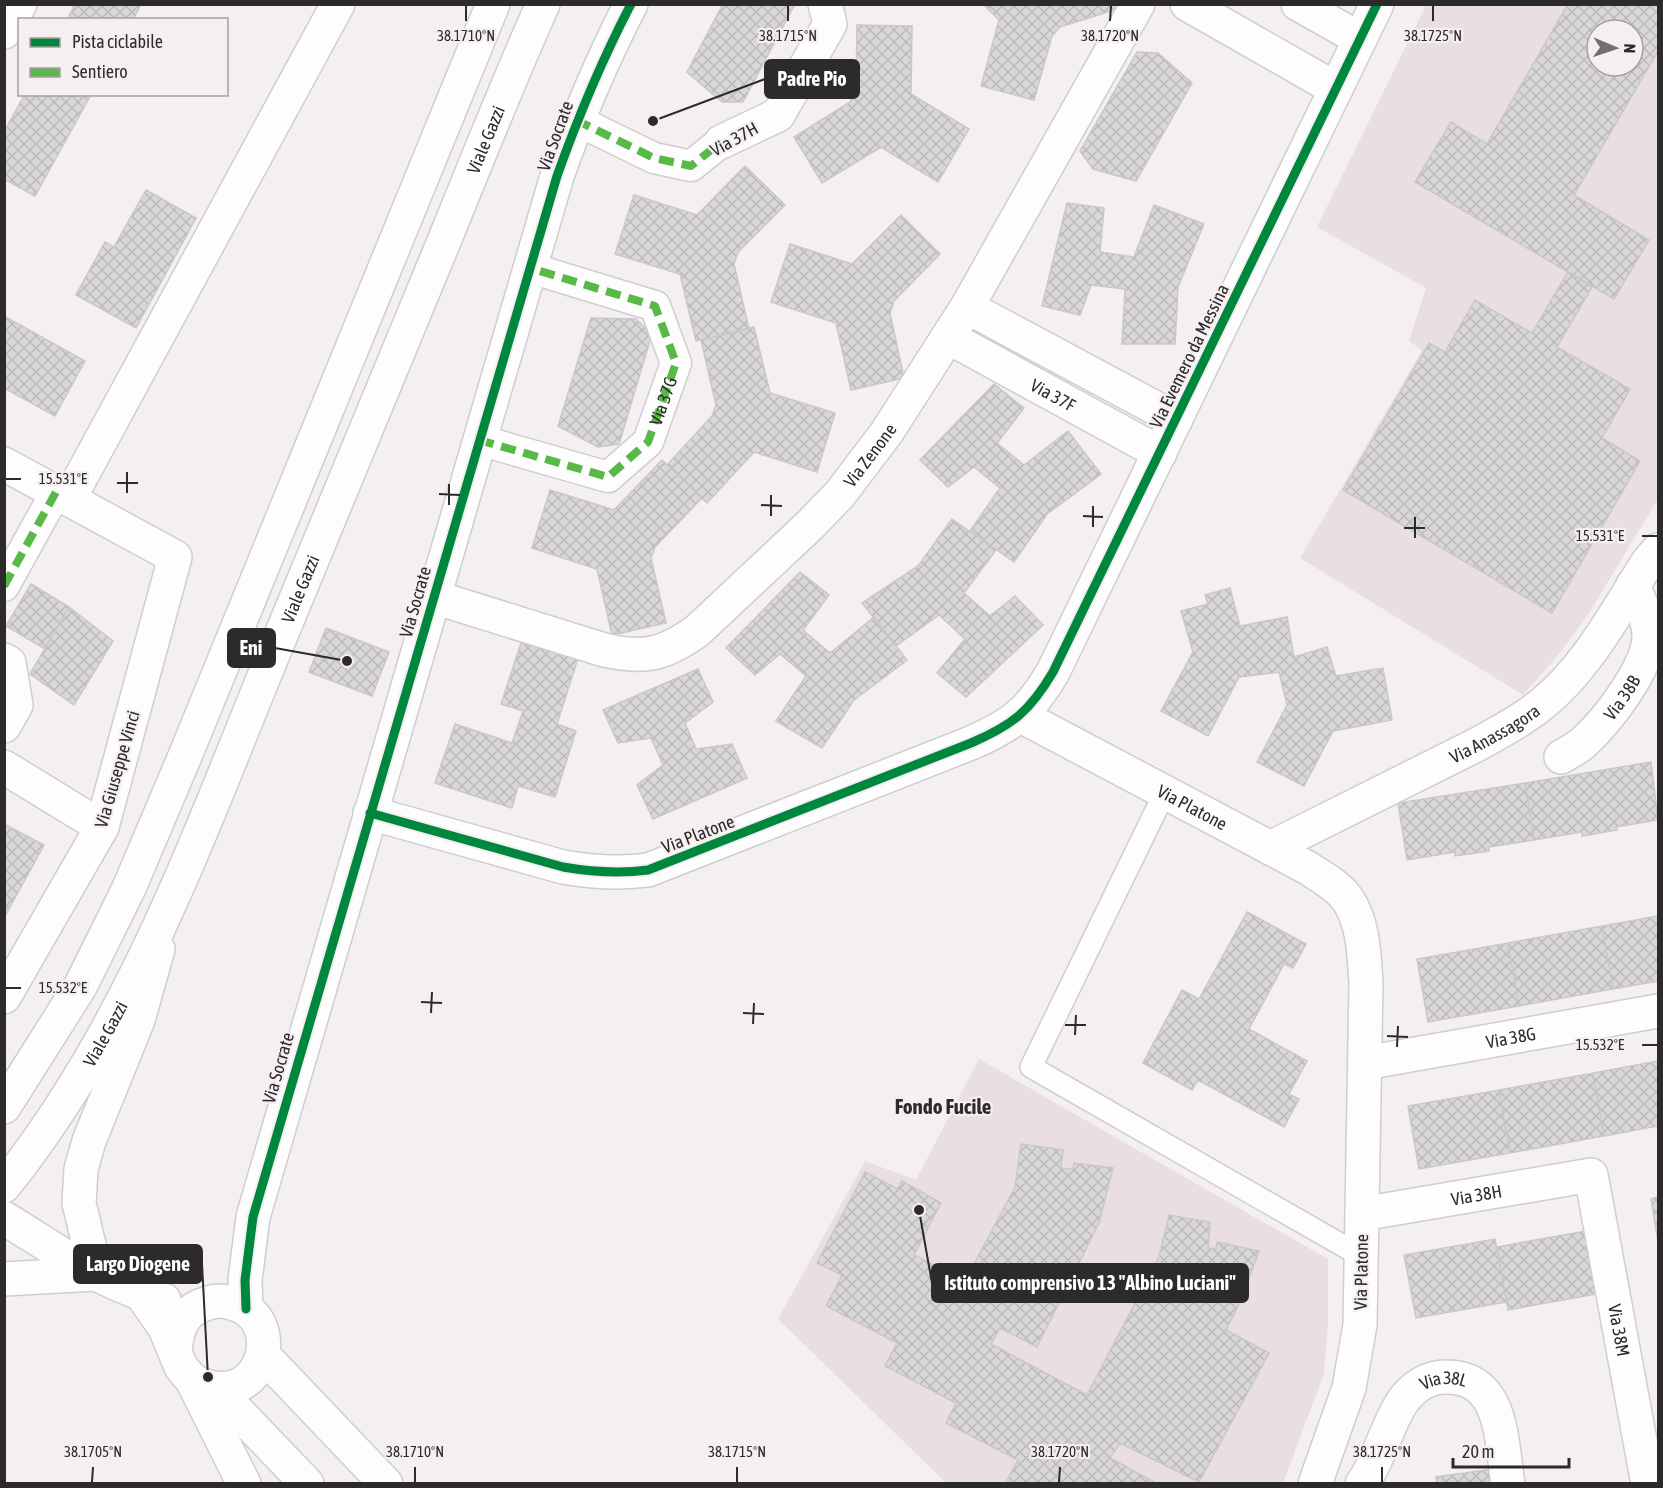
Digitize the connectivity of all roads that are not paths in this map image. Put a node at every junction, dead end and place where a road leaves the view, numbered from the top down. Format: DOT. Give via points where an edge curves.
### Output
graph roads {
  1 [pos="20,4"];
  2 [pos="338,4"];
  3 [pos="493,4"];
  4 [pos="543,4"];
  5 [pos="631,4"];
  6 [pos="825,4"];
  7 [pos="1138,4"];
  8 [pos="1187,4"];
  9 [pos="1299,4"];
  10 [pos="1377,4"];
  11 [pos="4,32"];
  12 [pos="1360,39"];
  13 [pos="1336,89"];
  14 [pos="576,120"];
  15 [pos="721,142"];
  16 [pos="530,268"];
  17 [pos="967,307"];
  18 [pos="948,337"];
  19 [pos="1176,419"];
  20 [pos="479,440"];
  21 [pos="1160,453"];
  22 [pos="4,464"];
  23 [pos="62,496"];
  24 [pos="1659,550"];
  25 [pos="1633,585"];
  26 [pos="4,586"];
  27 [pos="434,597"];
  28 [pos="7,661"];
  29 [pos="1021,716"];
  30 [pos="4,726"];
  31 [pos="1561,757"];
  32 [pos="4,767"];
  33 [pos="1165,792"];
  34 [pos="370,813"];
  35 [pos="102,827"];
  36 [pos="1270,848"];
  37 [pos="168,910"];
  38 [pos="4,997"];
  39 [pos="1659,1011"];
  40 [pos="1365,1063"];
  41 [pos="8,1099"];
  42 [pos="1591,1175"];
  43 [pos="4,1186"];
  44 [pos="1362,1214"];
  45 [pos="253,1217"];
  46 [pos="4,1218"];
  47 [pos="1361,1256"];
  48 [pos="96,1274"];
  49 [pos="4,1279"];
  50 [pos="142,1295"];
  51 [pos="202,1305"];
  52 [pos="246,1309"];
  53 [pos="176,1350"];
  54 [pos="263,1355"];
  55 [pos="205,1385"];
  56 [pos="244,1484"];
  57 [pos="307,1484"];
  58 [pos="386,1484"];
  59 [pos="1316,1484"];
  60 [pos="1362,1484"];
  61 [pos="1508,1484"];
  62 [pos="1648,1484"];
  1 -- 11 [label="street"];
  2 -- 23 [label="street"];
  3 -- 41 [label="street" via="129,888 81,985"];
  4 -- 37 [label="street, Viale Gazzi"];
  5 -- 14 [label="street, Via Socrate"];
  6 -- 15 [label="street, Via 37H" via="830,24 778,115"];
  7 -- 17 [label="street, Via Zenone"];
  8 -- 13 [label="street"];
  9 -- 12 [label="street"];
  10 -- 12 [label="street, Via Evemero da Messina"];
  12 -- 13 [label="street, Via Evemero da Messina"];
  13 -- 19 [label="street, Via Evemero da Messina"];
  14 -- 15 [label="street, Via 37H" via="654,158 691,166"];
  14 -- 16 [label="street, Via Socrate"];
  16 -- 20 [label="street, Via Socrate"];
  16 -- 20 [label="street, Via 37G" via="655,306 676,363 648,442 608,477"];
  17 -- 18 [label="street, Via Zenone"];
  17 -- 19 [label="street, Via 37F"];
  18 -- 21 [label="street, Via 37F"];
  18 -- 27 [label="street, Via Zenone" via="887,432 840,494 679,644 643,655 621,654"];
  19 -- 21 [label="street, Via Evemero da Messina"];
  20 -- 27 [label="street, Via Socrate"];
  21 -- 29 [label="street, Via Evemero da Messina" via="1053,672 1038,698"];
  22 -- 23 [label="street"];
  23 -- 26 [label="street"];
  23 -- 35 [label="street, Via Giuseppe Vinci" via="176,557"];
  24 -- 25 [label="street, Via Anassagora"];
  25 -- 31 [label="street, Via 38B" via="1645,617 1647,655 1600,726 1583,744"];
  25 -- 36 [label="street, Via Anassagora" via="1587,655 1542,704 1480,743"];
  27 -- 34 [label="street, Via Socrate"];
  28 -- 30 [label="street" via="16,705"];
  29 -- 33 [label="street, Via Platone"];
  29 -- 34 [label="street, Via Platone" via="998,732 648,870 618,874 563,867"];
  32 -- 35 [label="street"];
  33 -- 36 [label="street, Via Platone"];
  33 -- 47 [label="lane" via="1031,1067"];
  34 -- 45 [label="street, Via Socrate"];
  35 -- 38 [label="street, Via Giuseppe Vinci"];
  36 -- 40 [label="street, Via Platone" via="1329,882 1348,900 1364,951"];
  37 -- 43 [label="street, Viale Gazzi" via="92,1056"];
  37 -- 48 [label="street" via="138,1020 81,1169 79,1203"];
  39 -- 40 [label="street, Via 38G"];
  40 -- 44 [label="street, Via Platone"];
  42 -- 44 [label="street, Via 38H"];
  42 -- 62 [label="street, Via 38M"];
  44 -- 47 [label="street, Via Platone"];
  45 -- 51 [label="street"];
  45 -- 52 [label="street" via="245,1280"];
  46 -- 48 [label="street"];
  47 -- 59 [label="street, Via Platone" via="1356,1360"];
  48 -- 49 [label="street"];
  48 -- 50 [label="street"];
  50 -- 51 [label="street"];
  50 -- 53 [label="street"];
  51 -- 52 [label="street" via="230,1301"];
  51 -- 53 [label="street" via="184,1318 177,1333"];
  52 -- 54 [label="street" via="258,1321 264,1338"];
  53 -- 55 [label="street" via="181,1367"];
  54 -- 55 [label="street" via="247,1381 233,1388"];
  54 -- 58 [label="street"];
  55 -- 56 [label="street" via="216,1428"];
  55 -- 57 [label="street"];
  60 -- 61 [label="street, Via 38L" via="1402,1402 1428,1380 1445,1377 1479,1386 1490,1398 1498,1418"];
}
